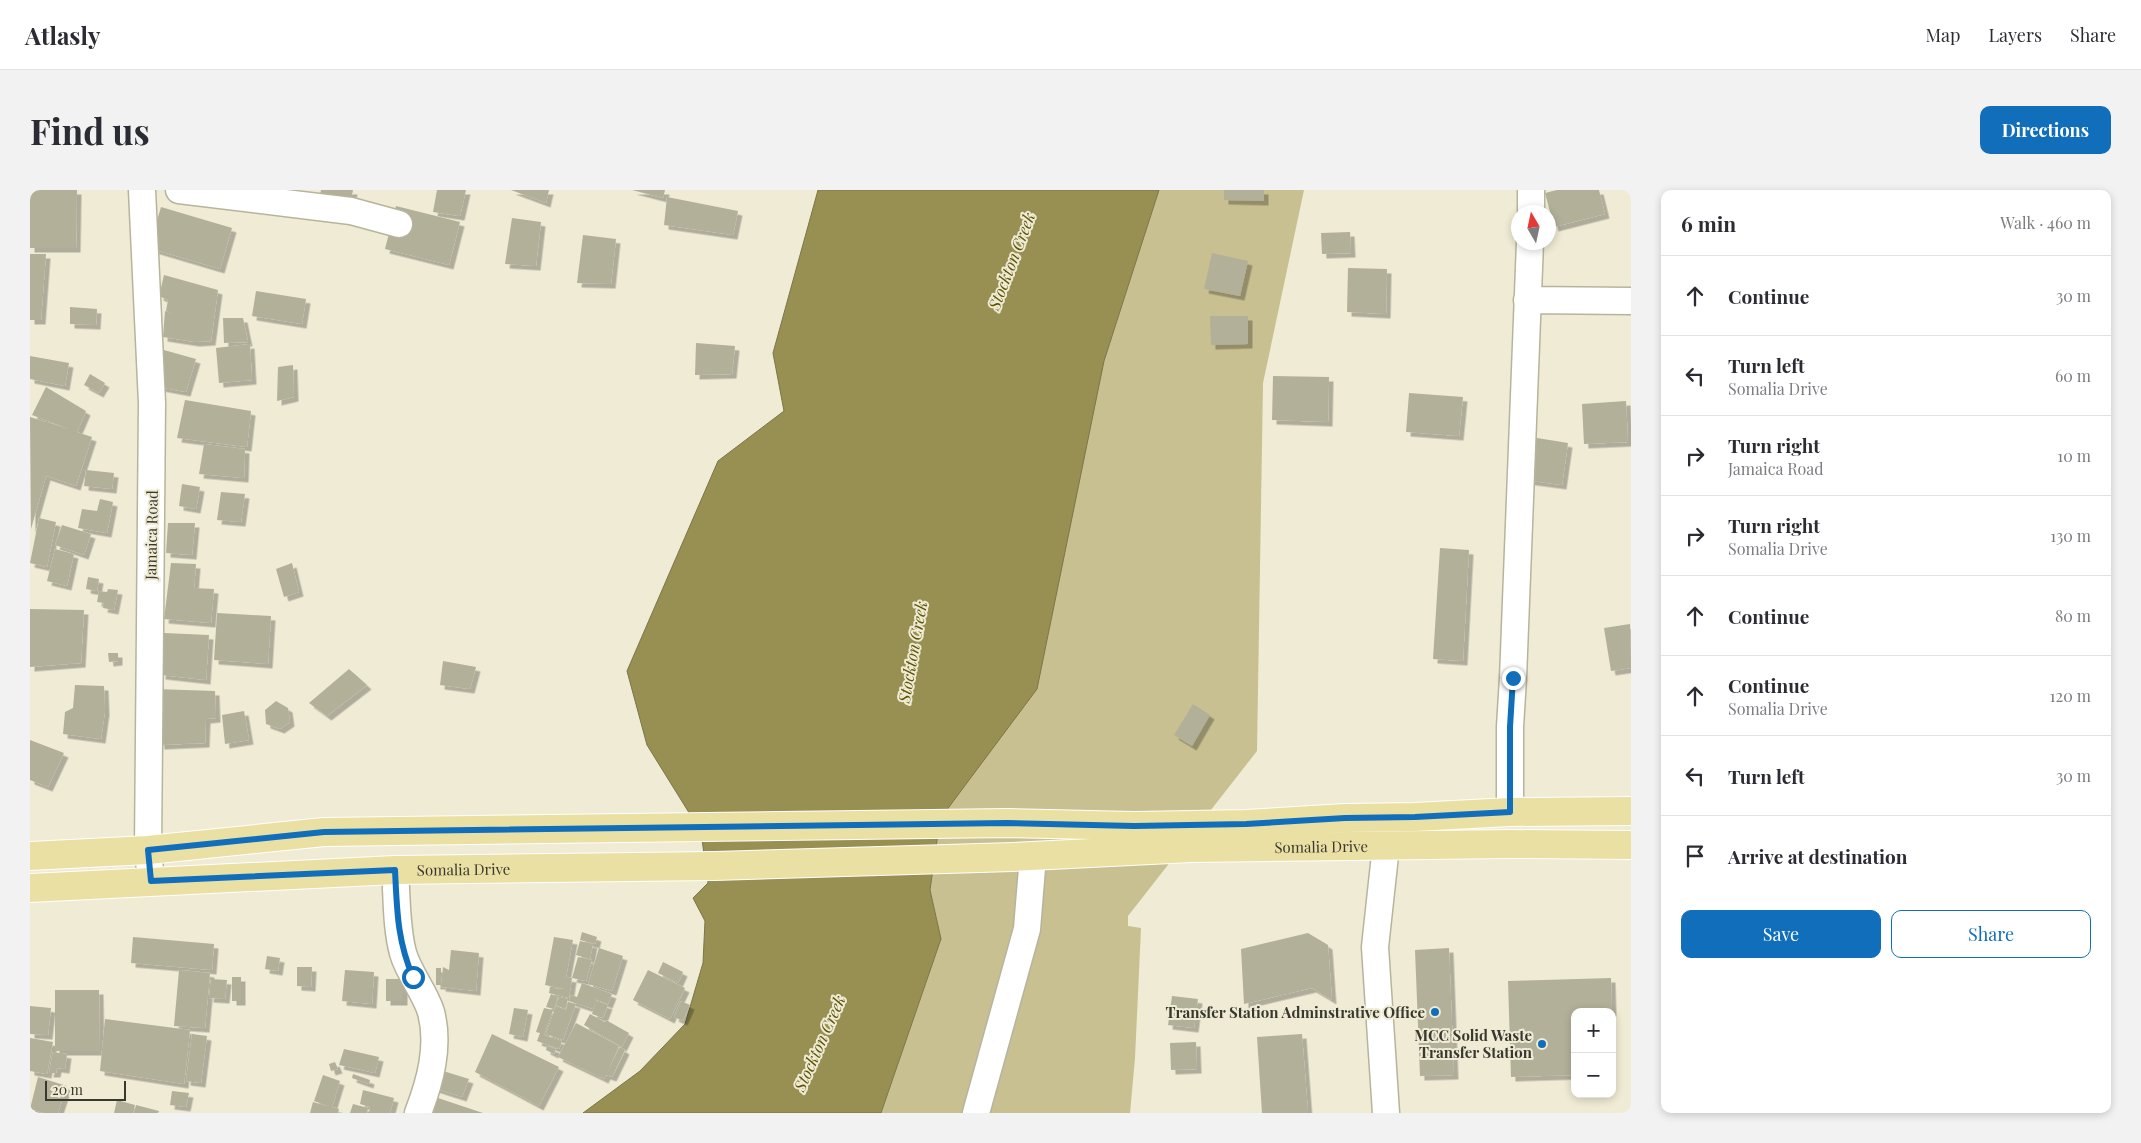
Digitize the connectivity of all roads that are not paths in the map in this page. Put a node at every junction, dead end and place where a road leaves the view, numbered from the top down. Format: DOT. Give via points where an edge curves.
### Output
graph roads {
  1 [pos="142,190"];
  2 [pos="179,190"];
  3 [pos="1532,190"];
  4 [pos="1531,205"];
  5 [pos="399,224"];
  6 [pos="1530,250"];
  7 [pos="1528,300"];
  8 [pos="1631,301"];
  9 [pos="1631,810"];
  10 [pos="1510,812"];
  11 [pos="1631,845"];
  12 [pos="1386,846"];
  13 [pos="148,850"];
  14 [pos="30,856"];
  15 [pos="1023,857"];
  16 [pos="395,870"];
  17 [pos="151,881"];
  18 [pos="30,888"];
  19 [pos="418,1113"];
  20 [pos="976,1113"];
  21 [pos="1386,1113"];
  1 -- 13 [label="street, Jamaica Road" via="152,403"];
  2 -- 5 [label="street" via="351,211"];
  3 -- 4 [label="street"];
  6 -- 7 [label="street"];
  7 -- 8 [label="street"];
  7 -- 10 [label="street" via="1510,727"];
  9 -- 10 [label="main road, Somalia Drive"];
  10 -- 13 [label="main road, Somalia Drive" via="1134,826 1007,823 324,832"];
  11 -- 12 [label="main road, Somalia Drive"];
  12 -- 15 [label="main road, Somalia Drive" via="1191,848"];
  12 -- 21 [label="street" via="1375,947"];
  13 -- 14 [label="main road"];
  13 -- 17 [label="street, Jamaica Road"];
  15 -- 16 [label="main road, Somalia Drive" via="714,866"];
  15 -- 20 [label="street" via="1026,929"];
  16 -- 17 [label="main road, Somalia Drive"];
  16 -- 19 [label="street" via="403,954 431,1011 434,1038 431,1076"];
  17 -- 18 [label="main road, Somalia Drive"];
}
